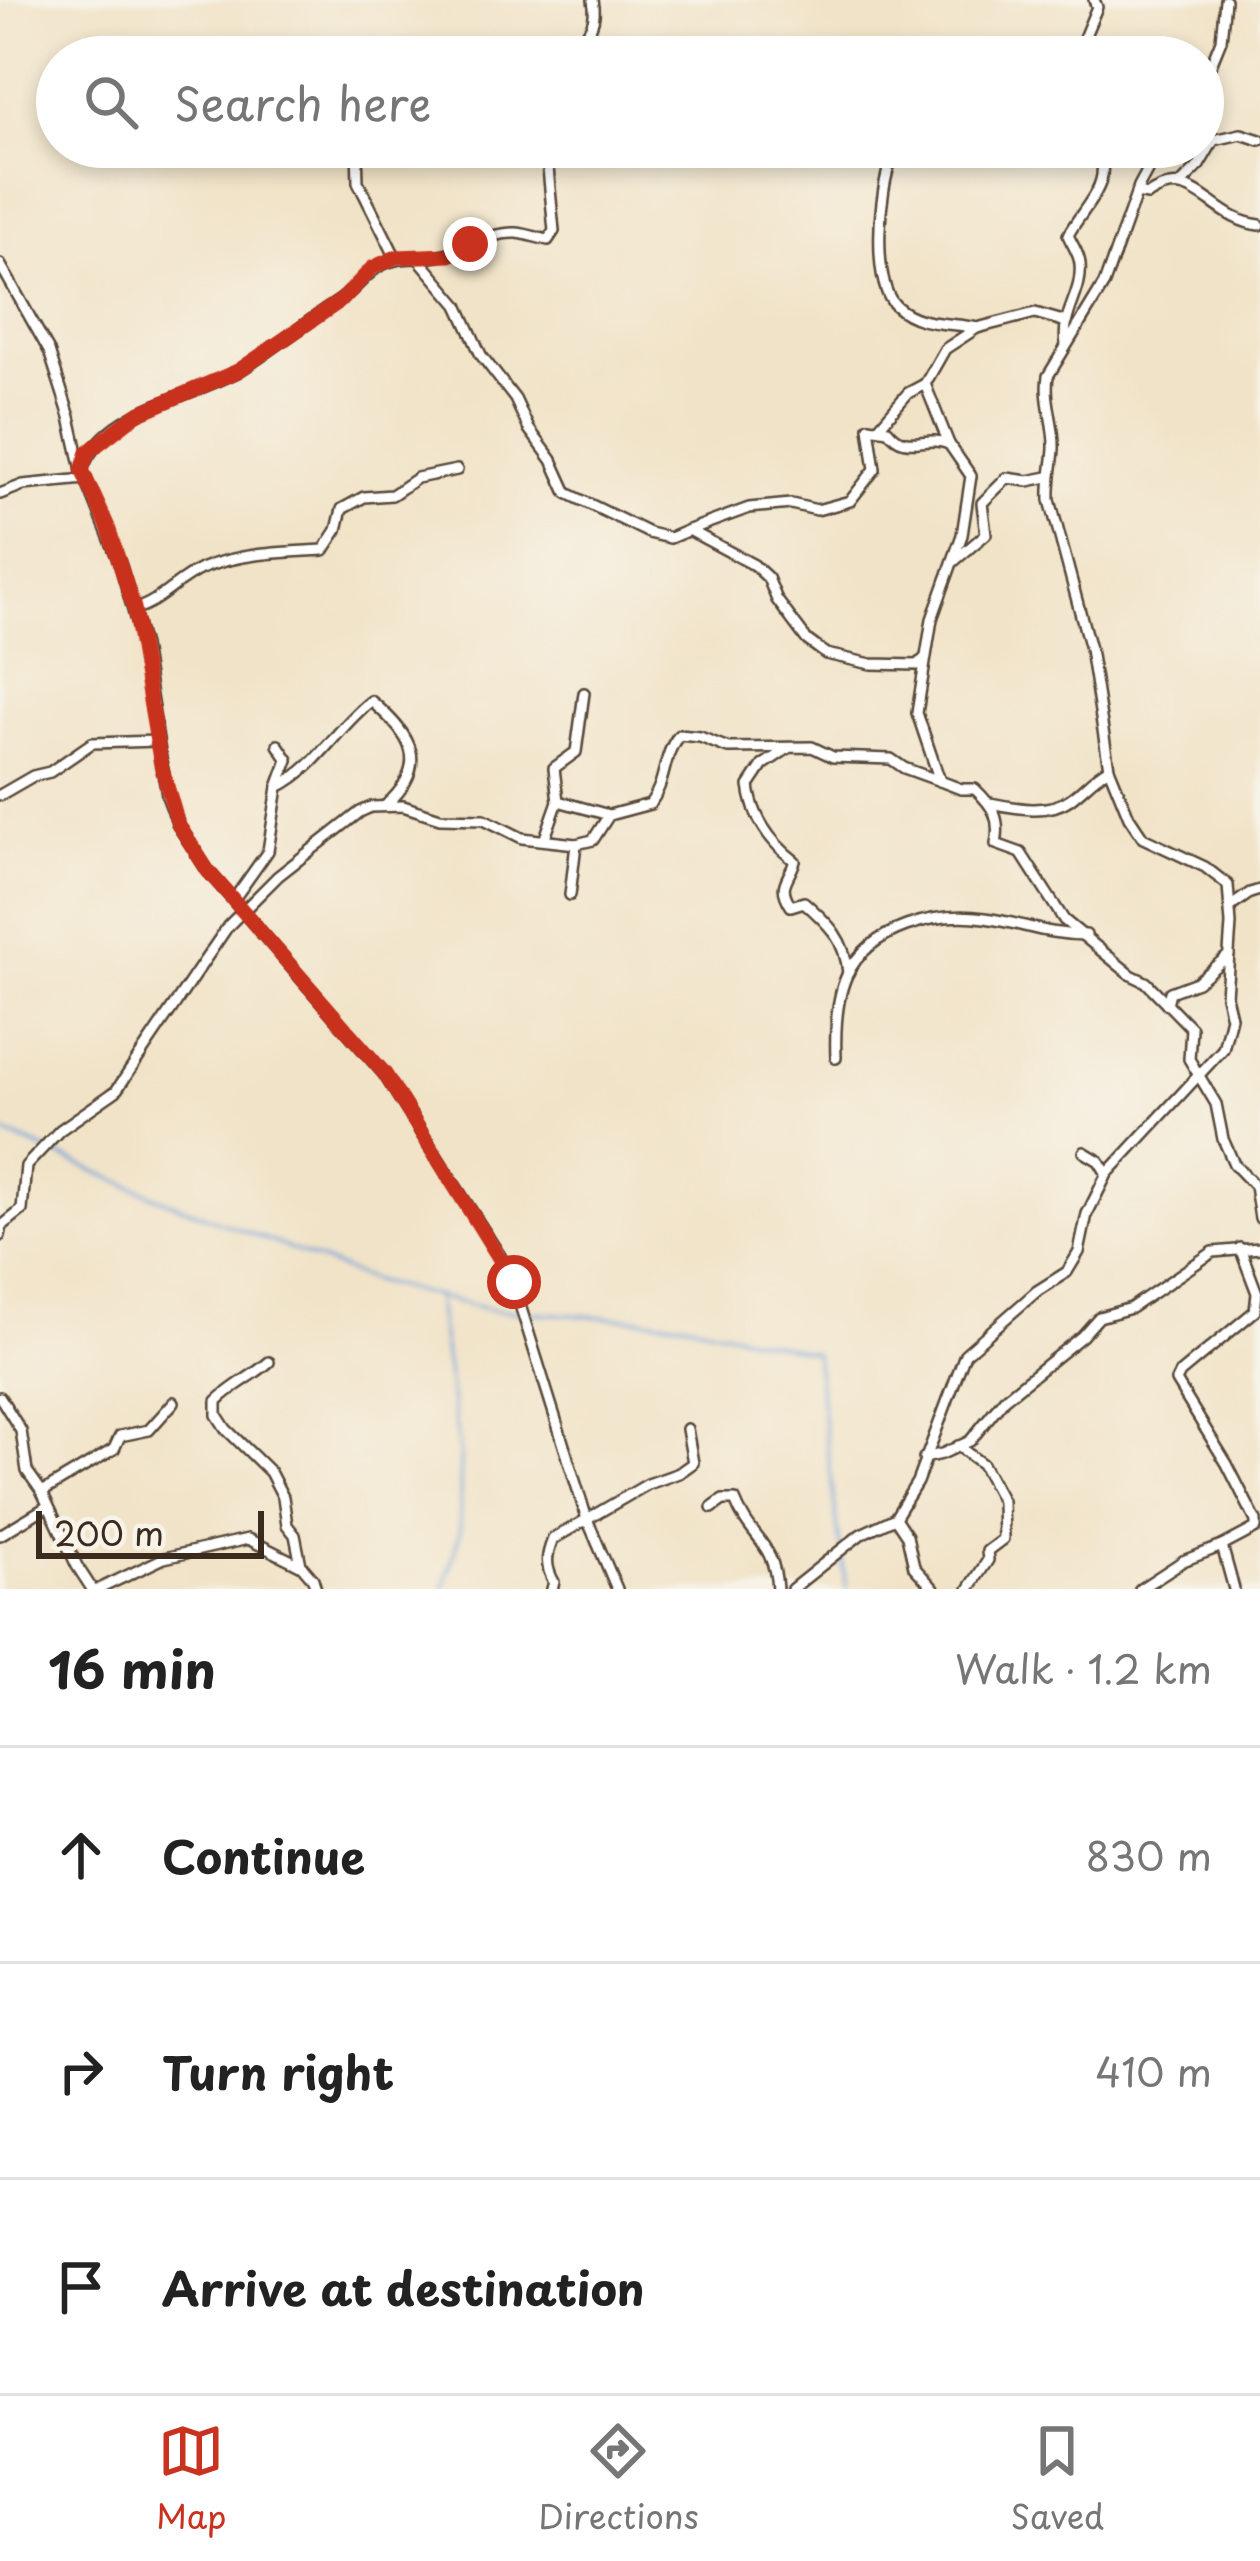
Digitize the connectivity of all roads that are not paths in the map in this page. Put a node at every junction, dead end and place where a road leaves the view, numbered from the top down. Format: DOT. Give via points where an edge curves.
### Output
graph roads {
  1 [pos="593,0"];
  2 [pos="1094,0"];
  3 [pos="1225,0"];
  4 [pos="588,36"];
  5 [pos="1087,36"];
  6 [pos="1221,36"];
  7 [pos="1224,138"];
  8 [pos="1260,140"];
  9 [pos="358,168"];
  10 [pos="548,168"];
  11 [pos="888,168"];
  12 [pos="1106,168"];
  13 [pos="1149,168"];
  14 [pos="1197,168"];
  15 [pos="1181,184"];
  16 [pos="1136,194"];
  17 [pos="1260,225"];
  18 [pos="396,257"];
  19 [pos="418,258"];
  20 [pos="0,264"];
  21 [pos="1063,321"];
  22 [pos="977,328"];
  23 [pos="1066,345"];
  24 [pos="925,384"];
  25 [pos="878,428"];
  26 [pos="949,444"];
  27 [pos="458,470"];
  28 [pos="83,474"];
  29 [pos="1048,477"];
  30 [pos="0,494"];
  31 [pos="689,530"];
  32 [pos="953,562"];
  33 [pos="134,608"];
  34 [pos="928,655"];
  35 [pos="584,693"];
  36 [pos="158,741"];
  37 [pos="278,745"];
  38 [pos="787,749"];
  39 [pos="1109,768"];
  40 [pos="940,781"];
  41 [pos="278,787"];
  42 [pos="0,795"];
  43 [pos="558,801"];
  44 [pos="990,803"];
  45 [pos="385,806"];
  46 [pos="609,815"];
  47 [pos="545,838"];
  48 [pos="576,844"];
  49 [pos="1260,890"];
  50 [pos="570,895"];
  51 [pos="234,899"];
  52 [pos="1230,907"];
  53 [pos="245,911"];
  54 [pos="1086,935"];
  55 [pos="1229,955"];
  56 [pos="848,973"];
  57 [pos="1167,1004"];
  58 [pos="836,1058"];
  59 [pos="1201,1075"];
  60 [pos="1084,1152"];
  61 [pos="1107,1174"];
  62 [pos="1260,1218"];
  63 [pos="0,1236"];
  64 [pos="1240,1248"];
  65 [pos="1260,1248"];
  66 [pos="269,1362"];
  67 [pos="0,1397"];
  68 [pos="174,1402"];
  69 [pos="686,1429"];
  70 [pos="958,1446"];
  71 [pos="923,1458"];
  72 [pos="42,1492"];
  73 [pos="48,1506"];
  74 [pos="712,1508"];
  75 [pos="896,1517"];
  76 [pos="587,1519"];
  77 [pos="0,1535"];
  78 [pos="1222,1546"];
  79 [pos="301,1565"];
  80 [pos="96,1589"];
  81 [pos="316,1589"];
  82 [pos="552,1589"];
  83 [pos="617,1589"];
  84 [pos="777,1589"];
  85 [pos="792,1589"];
  86 [pos="934,1589"];
  87 [pos="969,1589"];
  88 [pos="1140,1589"];
  89 [pos="1234,1589"];
  1 -- 4 [label="street"];
  2 -- 5 [label="street"];
  3 -- 6 [label="street"];
  7 -- 8 [label="street"];
  9 -- 18 [label="street"];
  10 -- 19 [label="street" via="548,240 514,232"];
  11 -- 22 [label="street" via="880,258 894,305 944,327"];
  12 -- 21 [label="street" via="1068,235 1080,262"];
  13 -- 16 [label="street"];
  14 -- 15 [label="street"];
  15 -- 16 [label="street"];
  15 -- 17 [label="street" via="1213,208"];
  16 -- 23 [label="street" via="1104,284"];
  18 -- 19 [label="street"];
  18 -- 28 [label="street" via="238,371 137,414 88,452"];
  19 -- 31 [label="street" via="458,305 567,494 649,532 670,538"];
  20 -- 28 [label="street" via="49,351"];
  21 -- 22 [label="street" via="1035,314"];
  21 -- 23 [label="street"];
  22 -- 24 [label="street" via="945,349"];
  23 -- 29 [label="street" via="1046,388 1054,450"];
  24 -- 25 [label="street"];
  24 -- 26 [label="street"];
  25 -- 26 [label="street" via="906,445"];
  25 -- 31 [label="street" via="867,433 875,469 850,501 818,510 749,508"];
  26 -- 32 [label="street" via="971,476"];
  27 -- 33 [label="street" via="341,509 324,550 234,558"];
  28 -- 30 [label="street"];
  28 -- 33 [label="street"];
  29 -- 32 [label="street" via="1007,478 992,490 982,503 986,534"];
  29 -- 39 [label="street"];
  31 -- 34 [label="street" via="754,565 826,654 918,665"];
  32 -- 34 [label="street"];
  33 -- 36 [label="street"];
  34 -- 40 [label="street" via="917,713"];
  35 -- 43 [label="street" via="576,752 554,769"];
  36 -- 42 [label="street" via="92,743"];
  36 -- 51 [label="street" via="178,824"];
  37 -- 41 [label="street" via="288,760"];
  38 -- 40 [label="street" via="891,759"];
  38 -- 46 [label="street" via="728,748 679,735 650,804"];
  38 -- 56 [label="street" via="749,787 752,808 771,842 796,861 783,881 790,906 804,902 828,922 845,946"];
  39 -- 44 [label="street" via="1068,801 1038,809"];
  39 -- 52 [label="street" via="1143,838 1205,866 1228,885"];
  40 -- 44 [label="street" via="975,789"];
  41 -- 45 [label="street" via="317,760 371,701 413,749 405,784"];
  41 -- 51 [label="street" via="268,851"];
  43 -- 46 [label="street"];
  43 -- 47 [label="street"];
  44 -- 54 [label="street" via="1000,824 996,844 1021,853 1064,920"];
  45 -- 47 [label="street" via="484,819 522,838"];
  45 -- 53 [label="street" via="326,836"];
  46 -- 48 [label="street" via="593,840"];
  47 -- 48 [label="street"];
  48 -- 50 [label="street"];
  49 -- 52 [label="street"];
  51 -- 53 [label="street"];
  52 -- 55 [label="street"];
  53 -- 63 [label="street" via="197,967 116,1091 26,1166 22,1210"];
  53 -- 76 [label="street" via="385,1074 509,1270"];
  54 -- 56 [label="street" via="988,918 914,921"];
  54 -- 57 [label="street"];
  55 -- 57 [label="street" via="1170,992"];
  55 -- 59 [label="street" via="1231,1017 1223,1048"];
  56 -- 58 [label="street"];
  57 -- 59 [label="street" via="1191,1028 1189,1059"];
  59 -- 61 [label="street"];
  59 -- 62 [label="street" via="1234,1164 1255,1186"];
  60 -- 61 [label="street"];
  61 -- 71 [label="street" via="1066,1272 965,1354"];
  64 -- 65 [label="street"];
  64 -- 70 [label="street" via="1213,1252 1131,1308 1099,1317"];
  64 -- 78 [label="street" via="1257,1293 1255,1311 1176,1382 1256,1521"];
  66 -- 79 [label="street" via="217,1401 217,1415 284,1497"];
  67 -- 72 [label="street" via="21,1431 26,1471"];
  68 -- 72 [label="street" via="149,1430 120,1436 114,1449"];
  69 -- 76 [label="street" via="693,1463"];
  70 -- 71 [label="street"];
  70 -- 87 [label="street" via="982,1464 1002,1501 1003,1539 987,1551"];
  71 -- 75 [label="street"];
  72 -- 73 [label="street"];
  73 -- 77 [label="street"];
  73 -- 80 [label="street"];
  74 -- 84 [label="street" via="735,1500 774,1557"];
  75 -- 85 [label="street"];
  75 -- 86 [label="street" via="914,1567"];
  76 -- 82 [label="street" via="553,1540"];
  76 -- 83 [label="street"];
  78 -- 88 [label="street"];
  78 -- 89 [label="street"];
  79 -- 80 [label="street" via="248,1539 164,1558"];
  79 -- 81 [label="street"];
}
